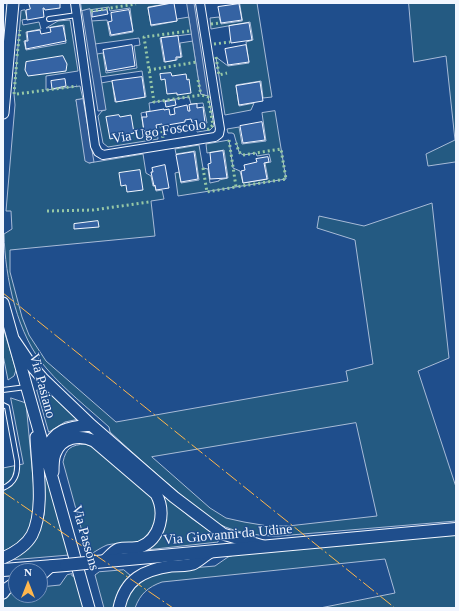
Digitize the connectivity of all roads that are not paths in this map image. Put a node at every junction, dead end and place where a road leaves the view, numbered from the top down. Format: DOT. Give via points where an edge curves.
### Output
graph roads {
  1 [pos="13,3"];
  2 [pos="75,3"];
  3 [pos="200,3"];
  4 [pos="77,15"];
  5 [pos="49,19"];
  6 [pos="3,113"];
  7 [pos="3,303"];
  8 [pos="14,340"];
  9 [pos="43,379"];
  10 [pos="27,387"];
  11 [pos="3,390"];
  12 [pos="3,405"];
  13 [pos="34,414"];
  14 [pos="91,425"];
  15 [pos="44,452"];
  16 [pos="52,477"];
  17 [pos="3,488"];
  18 [pos="456,529"];
  19 [pos="265,547"];
  20 [pos="211,552"];
  21 [pos="3,558"];
  22 [pos="100,561"];
  23 [pos="52,566"];
  24 [pos="48,569"];
  25 [pos="3,570"];
  26 [pos="89,608"];
  27 [pos="119,608"];
  1 -- 6 [label="street"];
  2 -- 4 [label="street, Via Ugo Foscolo"];
  3 -- 4 [label="street, Via Ugo Foscolo" via="219,134 215,137 103,155 95,146"];
  4 -- 5 [label="lane"];
  7 -- 8 [label="street, Via Pasiano"];
  8 -- 9 [label="street"];
  8 -- 10 [label="street, Via Pasiano"];
  9 -- 10 [label="street" via="31,378"];
  9 -- 14 [label="street"];
  10 -- 11 [label="lane"];
  10 -- 13 [label="street, Via Pasiano"];
  12 -- 17 [label="lane" via="7,407 18,469 12,483"];
  13 -- 15 [label="street, Via Pasiano"];
  13 -- 21 [label="street" via="39,494 37,522 24,544 13,554"];
  14 -- 15 [label="street" via="76,426 59,432 48,443"];
  14 -- 19 [label="street" via="174,497 223,534"];
  15 -- 16 [label="street, Via Pasiano"];
  16 -- 22 [label="street" via="57,450 68,439 84,437 94,441 156,494 161,517 154,536 139,547 118,549"];
  16 -- 26 [label="street, Via Passons"];
  18 -- 19 [label="main road, Via Giovanni da Udine"];
  19 -- 20 [label="main road, Via Giovanni da Udine"];
  20 -- 22 [label="main road, Via Giovanni da Udine"];
  20 -- 27 [label="street" via="193,564 155,568 143,574 125,590"];
  22 -- 23 [label="main road, Via Giovanni da Udine, bridge"];
  23 -- 24 [label="street"];
  23 -- 25 [label="main road, Via Giovanni da Udine"];
}
